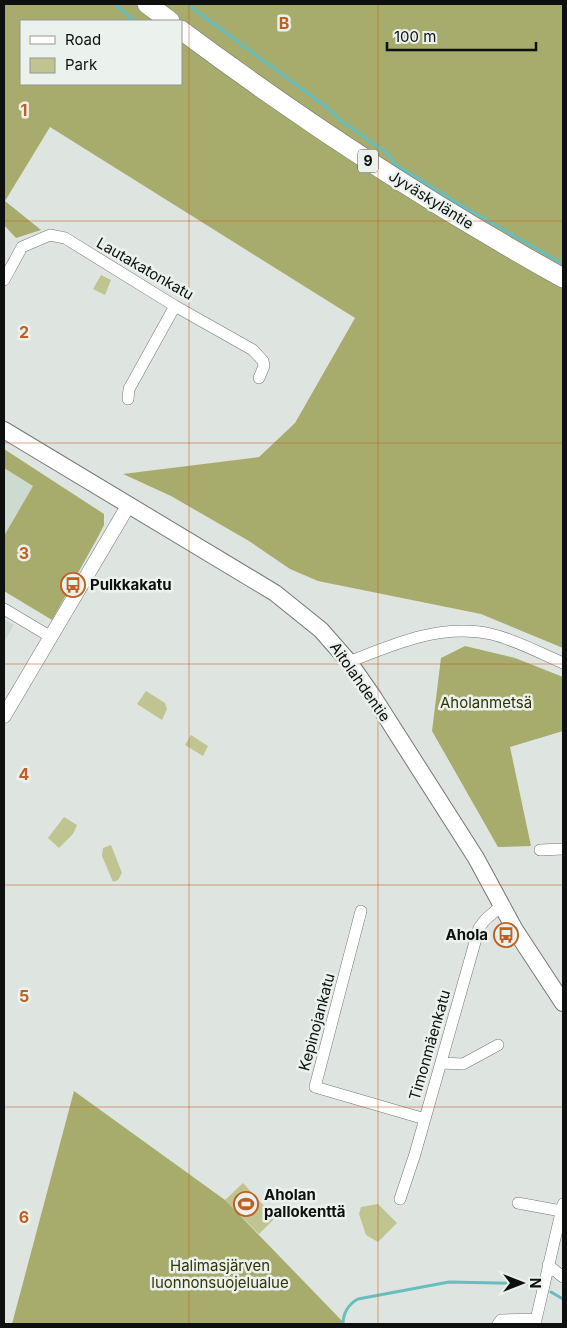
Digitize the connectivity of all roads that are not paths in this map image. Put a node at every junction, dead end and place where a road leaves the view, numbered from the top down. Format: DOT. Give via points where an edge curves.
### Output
graph roads {
  1 [pos="147,4"];
  2 [pos="169,20"];
  3 [pos="182,31"];
  4 [pos="563,278"];
  5 [pos="4,280"];
  6 [pos="175,306"];
  7 [pos="259,378"];
  8 [pos="128,399"];
  9 [pos="4,430"];
  10 [pos="128,506"];
  11 [pos="4,609"];
  12 [pos="51,637"];
  13 [pos="349,662"];
  14 [pos="563,663"];
  15 [pos="4,716"];
  16 [pos="563,849"];
  17 [pos="540,850"];
  18 [pos="501,906"];
  19 [pos="361,911"];
  20 [pos="563,1003"];
  21 [pos="498,1045"];
  22 [pos="441,1063"];
  23 [pos="425,1119"];
  24 [pos="400,1199"];
  25 [pos="518,1203"];
  26 [pos="562,1207"];
  27 [pos="548,1265"];
  28 [pos="563,1276"];
  29 [pos="536,1322"];
  30 [pos="498,1324"];
  1 -- 2 [label="highway"];
  3 -- 4 [label="highway, Jyväskyläntie / 9" via="258,87 366,159 460,219"];
  5 -- 6 [label="street, Lautakatonkatu" via="22,247 50,235 58,235"];
  6 -- 7 [label="street, Lautakatonkatu" via="260,355 264,366"];
  6 -- 8 [label="street" via="129,389"];
  9 -- 10 [label="main road, Aitolahdentie"];
  10 -- 12 [label="street"];
  10 -- 13 [label="main road, Aitolahdentie" via="275,593 321,630"];
  11 -- 12 [label="street"];
  12 -- 15 [label="street"];
  13 -- 14 [label="street" via="428,634 476,631 511,640"];
  13 -- 18 [label="main road, Aitolahdentie" via="476,858"];
  16 -- 17 [label="street"];
  18 -- 20 [label="main road, Aitolahdentie"];
  18 -- 22 [label="street, Timonmäenkatu" via="479,928"];
  19 -- 23 [label="street, Kepinojankatu" via="315,1087"];
  21 -- 22 [label="street" via="462,1064"];
  22 -- 23 [label="street, Timonmäenkatu"];
  23 -- 24 [label="street, Timonmäenkatu"];
  25 -- 26 [label="street"];
  26 -- 27 [label="street"];
  27 -- 28 [label="street"];
  27 -- 29 [label="street"];
  29 -- 30 [label="street" via="500,1320"];
}
